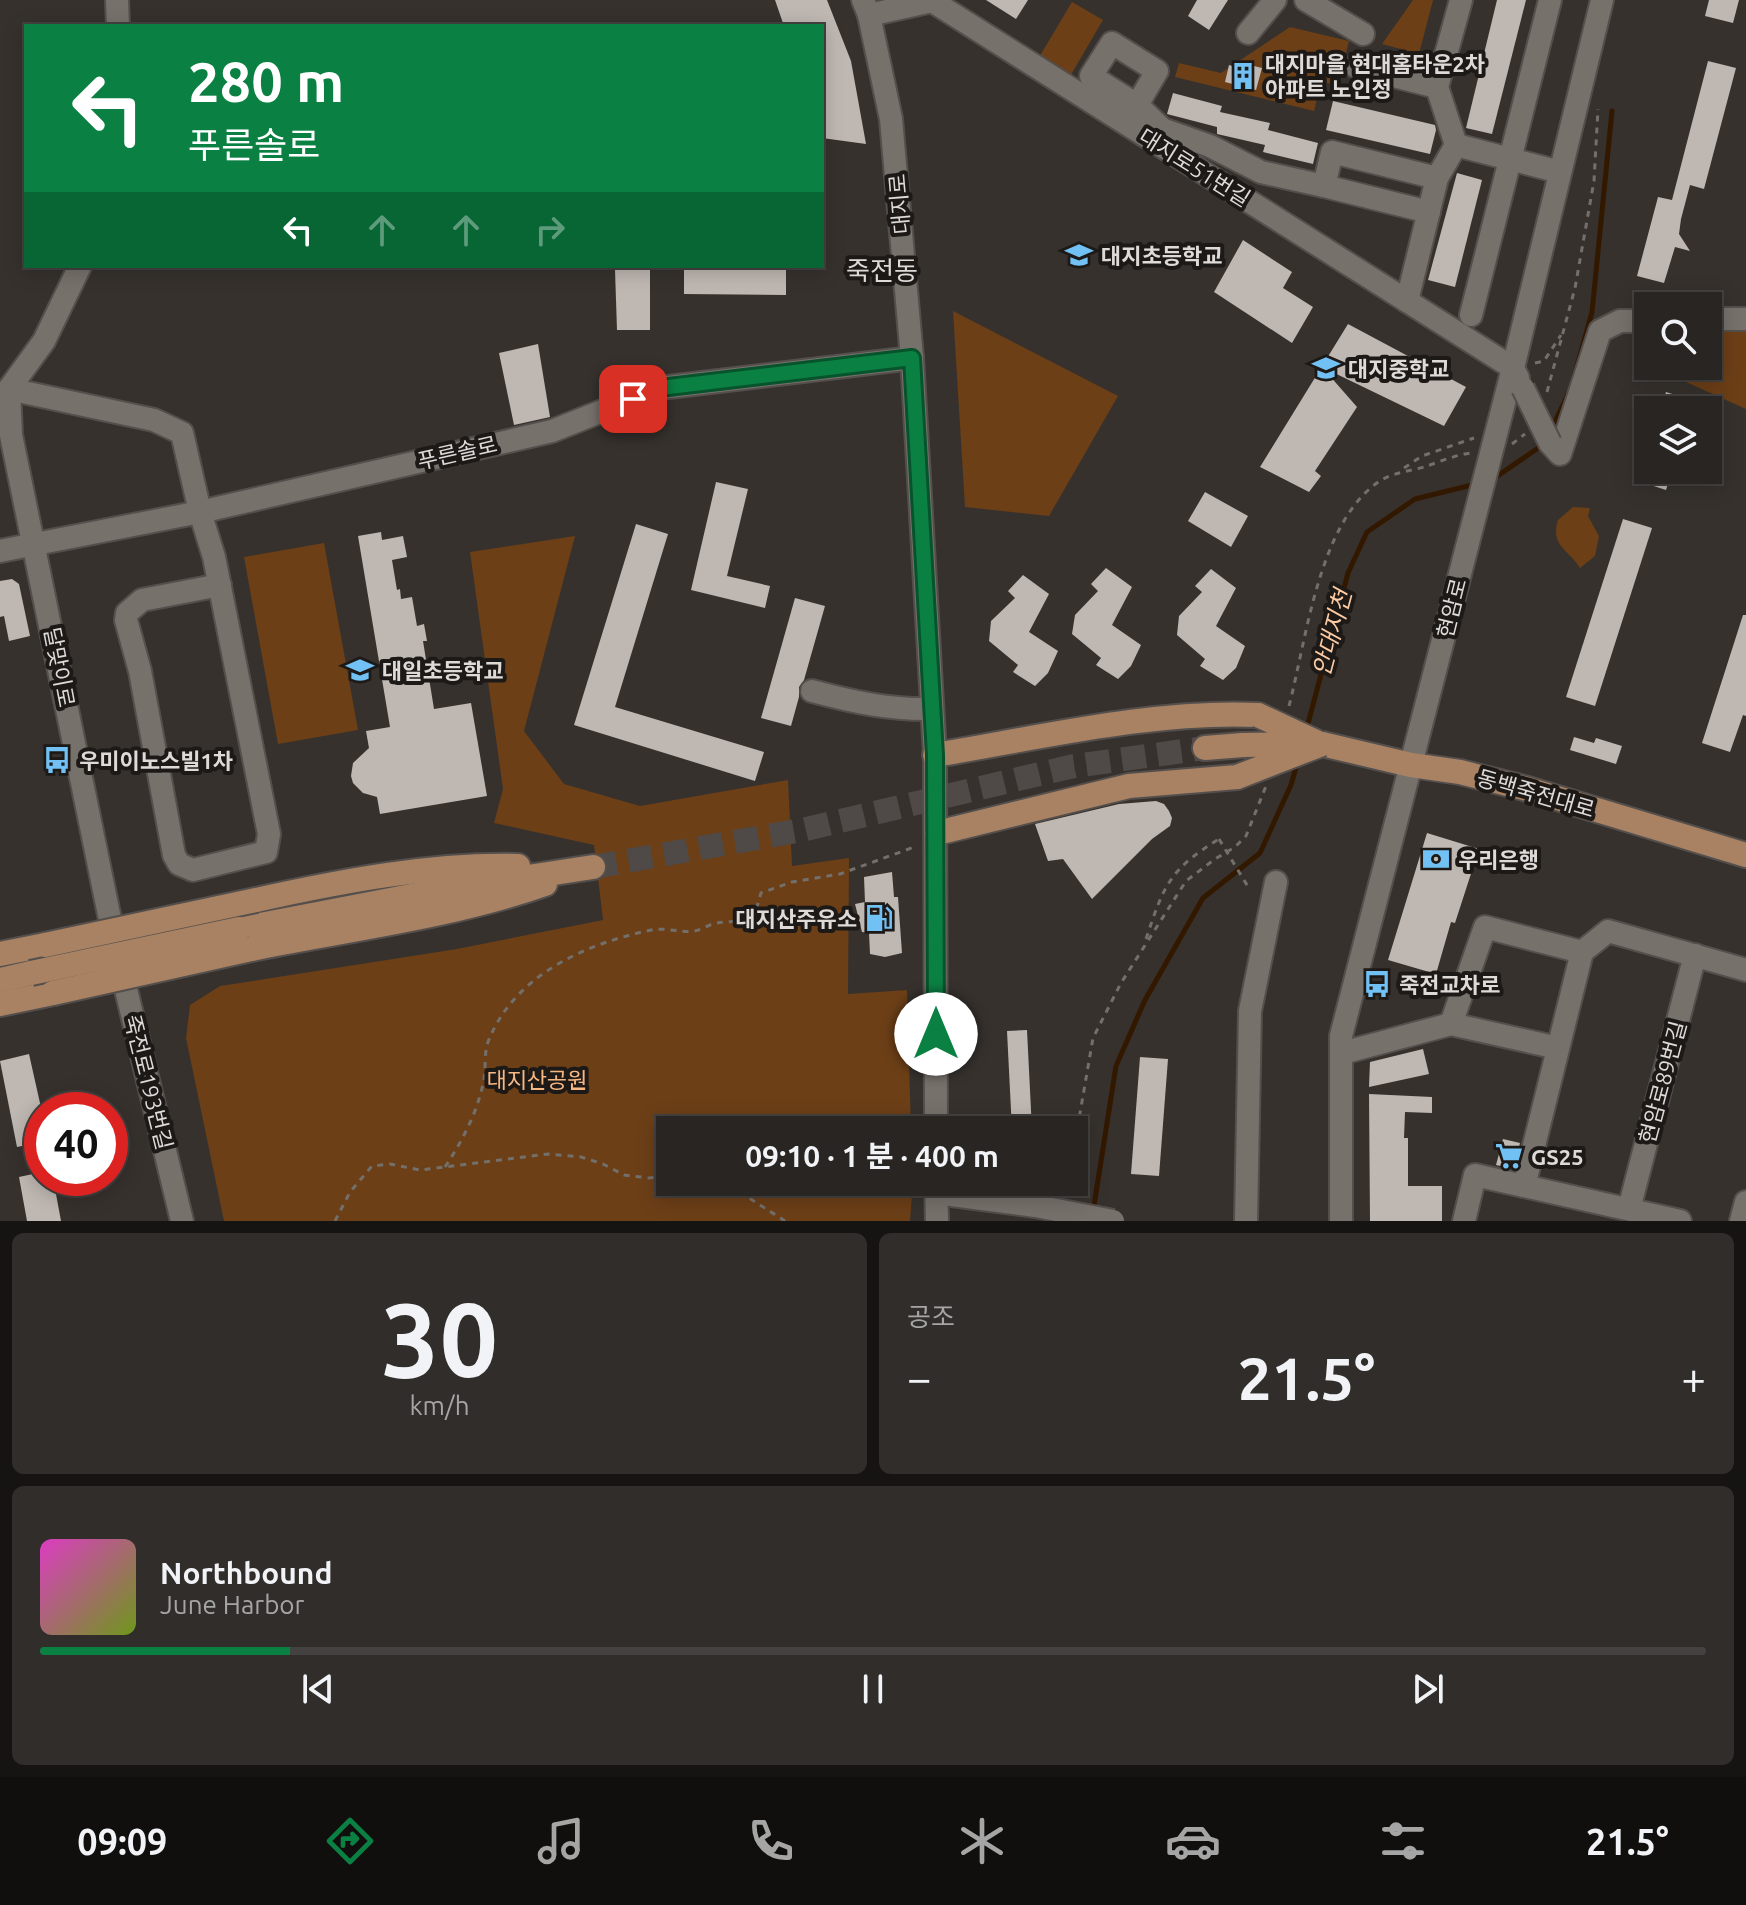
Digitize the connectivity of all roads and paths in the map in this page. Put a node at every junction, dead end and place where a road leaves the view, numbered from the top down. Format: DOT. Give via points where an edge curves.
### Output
graph roads {
  1 [pos="117,0"];
  2 [pos="1275,0"];
  3 [pos="1306,0"];
  4 [pos="1461,0"];
  5 [pos="1550,0"];
  6 [pos="1602,0"];
  7 [pos="866,8"];
  8 [pos="118,24"];
  9 [pos="1248,33"];
  10 [pos="1363,34"];
  11 [pos="1355,66"];
  12 [pos="1437,87"];
  13 [pos="1137,105"];
  14 [pos="1598,109"];
  15 [pos="1456,145"];
  16 [pos="1512,159"];
  17 [pos="1560,172"];
  18 [pos="1437,178"];
  19 [pos="1324,186"];
  20 [pos="1429,212"];
  21 [pos="79,268"];
  22 [pos="1407,301"];
  23 [pos="1471,315"];
  24 [pos="1722,319"];
  25 [pos="1746,319"];
  26 [pos="1634,321"];
  27 [pos="1563,332"];
  28 [pos="912,358"];
  29 [pos="1518,378"];
  30 [pos="9,389"];
  31 [pos="1546,395"];
  32 [pos="1528,431"];
  33 [pos="6,436"];
  34 [pos="1492,446"];
  35 [pos="1401,470"];
  36 [pos="200,512"];
  37 [pos="35,545"];
  38 [pos="0,551"];
  39 [pos="220,585"];
  40 [pos="812,691"];
  41 [pos="932,709"];
  42 [pos="1287,710"];
  43 [pos="1322,744"];
  44 [pos="1205,748"];
  45 [pos="935,755"];
  46 [pos="1411,765"];
  47 [pos="1268,780"];
  48 [pos="937,838"];
  49 [pos="1746,855"];
  50 [pos="1276,882"];
  51 [pos="1250,890"];
  52 [pos="245,939"];
  53 [pos="115,944"];
  54 [pos="1145,944"];
  55 [pos="1582,952"];
  56 [pos="0,954"];
  57 [pos="1695,955"];
  58 [pos="1746,970"];
  59 [pos="0,980"];
  60 [pos="0,1004"];
  61 [pos="1451,1024"];
  62 [pos="1558,1048"];
  63 [pos="1342,1053"];
  64 [pos="936,1116"];
  65 [pos="1080,1116"];
  66 [pos="445,1167"];
  67 [pos="656,1177"];
  68 [pos="1524,1186"];
  69 [pos="746,1196"];
  70 [pos="936,1196"];
  71 [pos="980,1196"];
  72 [pos="1746,1202"];
  73 [pos="1629,1209"];
  74 [pos="182,1221"];
  75 [pos="335,1221"];
  76 [pos="785,1221"];
  77 [pos="937,1221"];
  78 [pos="1113,1221"];
  79 [pos="1246,1221"];
  80 [pos="1341,1221"];
  81 [pos="1464,1221"];
  82 [pos="1680,1221"];
  83 [pos="1741,1221"];
  1 -- 8 [label="street"];
  2 -- 9 [label="street"];
  3 -- 10 [label="street"];
  4 -- 12 [label="street"];
  5 -- 16 [label="street"];
  6 -- 17 [label="street, 현암로"];
  7 -- 22 [label="street, 대지로51번길" via="932,1"];
  7 -- 28 [label="street, 대지로" via="891,119"];
  11 -- 12 [label="street"];
  12 -- 15 [label="street"];
  13 -- 19 [label="street" via="1162,129 1261,172"];
  14 -- 27 [label="path" via="1594,181"];
  15 -- 16 [label="street"];
  15 -- 18 [label="street"];
  16 -- 17 [label="street"];
  16 -- 23 [label="street"];
  17 -- 29 [label="street, 현암로"];
  18 -- 19 [label="street" via="1332,152"];
  18 -- 20 [label="street"];
  19 -- 20 [label="street"];
  20 -- 22 [label="street"];
  21 -- 30 [label="street" via="44,341"];
  22 -- 29 [label="street, 대지로51번길"];
  24 -- 25 [label="street"];
  26 -- 29 [label="street, bridge" via="1600,331 1555,449"];
  27 -- 29 [label="path" via="1544,361"];
  27 -- 31 [label="path"];
  28 -- 36 [label="street, 푸른솔로" via="660,388 552,431"];
  28 -- 41 [label="street, 대지로"];
  29 -- 34 [label="street, 현암로"];
  30 -- 33 [label="street, 달맞이로"];
  30 -- 36 [label="street" via="154,420 182,433"];
  32 -- 34 [label="path"];
  33 -- 37 [label="street, 달맞이로"];
  34 -- 35 [label="path"];
  34 -- 35 [label="path" via="1422,456"];
  34 -- 46 [label="street, 현암로"];
  35 -- 42 [label="path" via="1373,485 1343,518 1301,644"];
  36 -- 37 [label="street, 푸른솔로"];
  36 -- 39 [label="street"];
  37 -- 38 [label="street, 푸른솔로"];
  37 -- 53 [label="street, 달맞이로"];
  39 -- 39 [label="street" via="270,844 266,852 193,870 174,855 126,620 142,600"];
  40 -- 41 [label="street" via="883,708"];
  41 -- 45 [label="street, 대지로"];
  43 -- 44 [label="main road, bridge"];
  43 -- 45 [label="main road, bridge" via="1258,715 1196,716"];
  43 -- 46 [label="main road, 동백죽전대로"];
  43 -- 48 [label="main road, bridge" via="1237,777 1129,786"];
  45 -- 48 [label="street, 대지로"];
  46 -- 49 [label="main road, 동백죽전대로" via="1524,788"];
  46 -- 63 [label="street, 현암로" via="1341,1036"];
  47 -- 54 [label="path" via="1246,836 1186,881"];
  48 -- 64 [label="street, 대지로"];
  48 -- 66 [label="path" via="840,874 761,893 753,920 716,923 696,931 655,929 586,948 550,969 502,1015 487,1045 476,1112"];
  50 -- 79 [label="street" via="1250,1011"];
  51 -- 54 [label="path, bridge" via="1219,839 1180,866 1165,888"];
  52 -- 56 [label="main road, bridge" via="437,891 593,867 476,865 325,885"];
  52 -- 59 [label="main road, bridge"];
  52 -- 60 [label="main road, bridge"];
  53 -- 74 [label="street, 죽전로193번길"];
  54 -- 65 [label="path" via="1093,1038"];
  55 -- 57 [label="street" via="1608,931"];
  55 -- 61 [label="street" via="1485,927"];
  55 -- 62 [label="street"];
  57 -- 58 [label="street"];
  57 -- 73 [label="street, 현암로89번길"];
  61 -- 62 [label="street"];
  61 -- 63 [label="street"];
  62 -- 68 [label="street"];
  63 -- 80 [label="street, 현암로"];
  66 -- 67 [label="path" via="548,1154 581,1157 624,1175"];
  66 -- 75 [label="path" via="372,1166"];
  68 -- 73 [label="street"];
  68 -- 81 [label="street" via="1475,1175"];
  69 -- 76 [label="path"];
  70 -- 77 [label="street"];
  71 -- 78 [label="street, bridge"];
  72 -- 83 [label="street"];
  73 -- 82 [label="street"];
}
